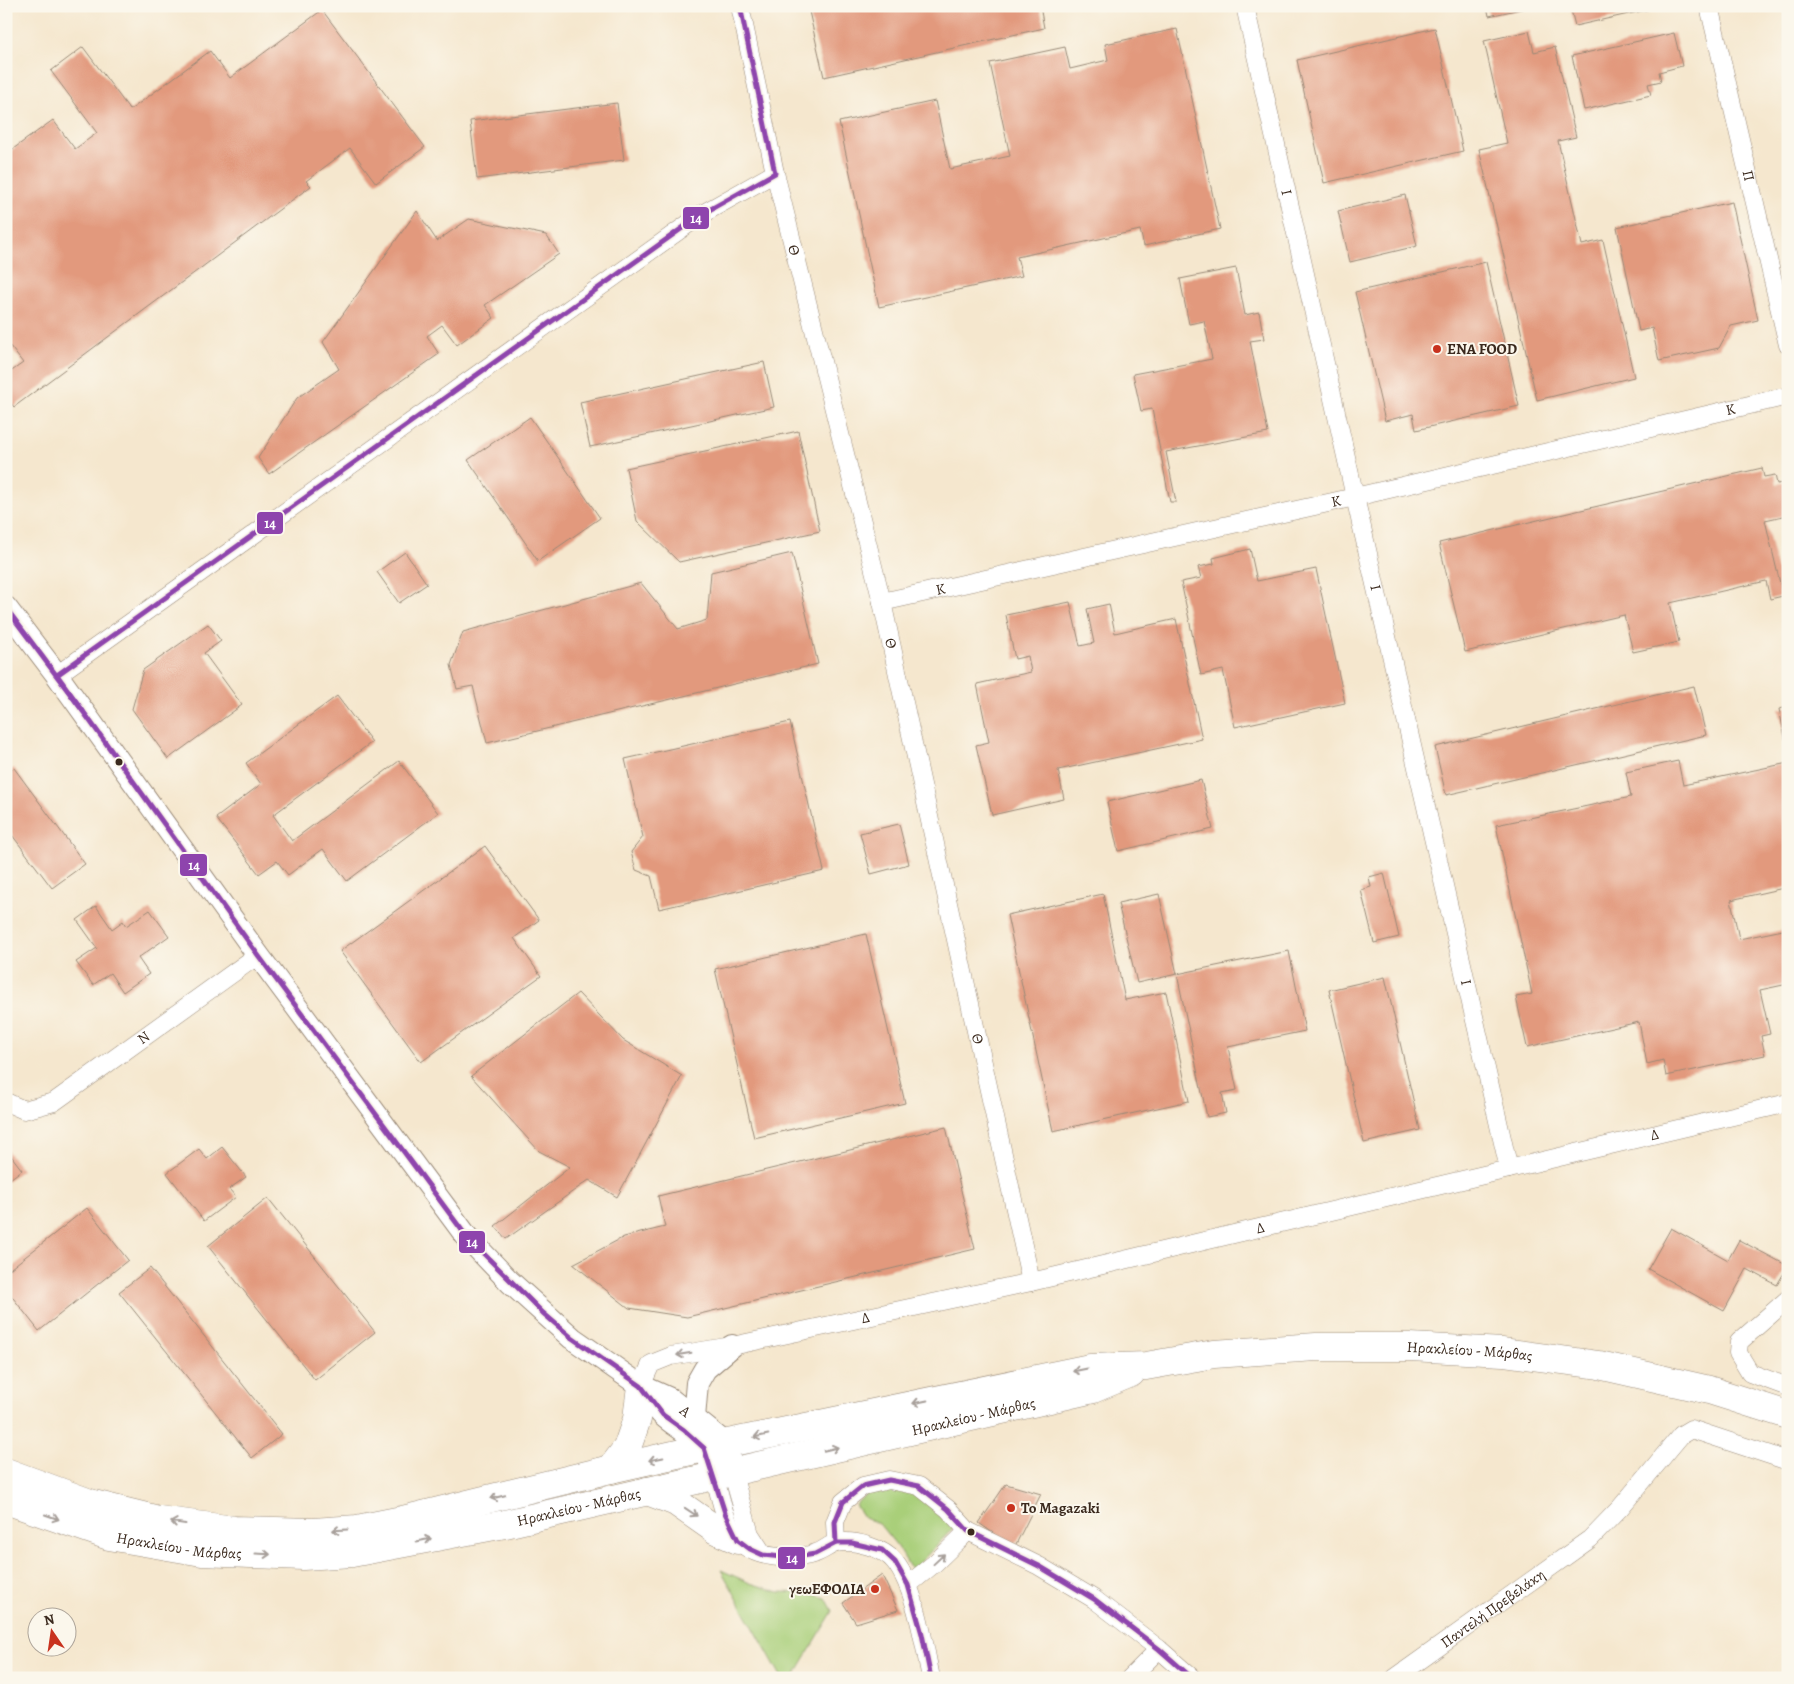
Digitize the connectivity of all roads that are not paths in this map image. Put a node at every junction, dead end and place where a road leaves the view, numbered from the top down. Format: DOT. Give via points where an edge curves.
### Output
graph roads {
  1 [pos="740,6"];
  2 [pos="1245,6"];
  3 [pos="1709,6"];
  4 [pos="775,173"];
  5 [pos="1788,345"];
  6 [pos="1788,396"];
  7 [pos="1355,497"];
  8 [pos="882,602"];
  9 [pos="6,608"];
  10 [pos="57,675"];
  11 [pos="258,955"];
  12 [pos="6,1102"];
  13 [pos="1788,1103"];
  14 [pos="1509,1169"];
  15 [pos="1031,1282"];
  16 [pos="1788,1299"];
  17 [pos="732,1346"];
  18 [pos="1146,1366"];
  19 [pos="641,1386"];
  20 [pos="1788,1387"];
  21 [pos="1788,1415"];
  22 [pos="694,1418"];
  23 [pos="715,1446"];
  24 [pos="1788,1461"];
  25 [pos="611,1469"];
  26 [pos="6,1472"];
  27 [pos="723,1473"];
  28 [pos="647,1491"];
  29 [pos="6,1500"];
  30 [pos="968,1531"];
  31 [pos="738,1540"];
  32 [pos="836,1543"];
  33 [pos="763,1555"];
  34 [pos="908,1585"];
  35 [pos="1159,1649"];
  36 [pos="931,1678"];
  37 [pos="1130,1678"];
  38 [pos="1192,1678"];
  39 [pos="1395,1678"];
  1 -- 4 [label="street, Θ"];
  2 -- 7 [label="street, Ι"];
  3 -- 5 [label="street, Π"];
  4 -- 8 [label="street, Θ"];
  4 -- 10 [label="street" via="702,214"];
  6 -- 7 [label="street, Κ"];
  7 -- 8 [label="street, Κ"];
  7 -- 14 [label="street, Ι"];
  8 -- 15 [label="street, Θ"];
  9 -- 10 [label="street, Α"];
  10 -- 11 [label="street, Α"];
  11 -- 12 [label="street, Ν" via="54,1102 24,1110"];
  11 -- 19 [label="street, Α" via="467,1238 572,1338"];
  13 -- 14 [label="street, Δ"];
  14 -- 15 [label="street, Δ"];
  15 -- 17 [label="street, Δ"];
  16 -- 20 [label="street" via="1740,1342 1738,1353 1750,1373"];
  17 -- 19 [label="street, Δ, one-way" via="671,1356 651,1364"];
  17 -- 22 [label="street" via="705,1369 697,1383"];
  18 -- 21 [label="main road, Ηρακλείου - Μάρθας" via="1214,1354 1316,1346 1502,1352 1599,1365 1709,1390"];
  18 -- 23 [label="main road, Ηρακλείου - Μάρθας, one-way" via="1090,1368"];
  27 -- 18 [label="main road, Ηρακλείου - Μάρθας, one-way" via="1093,1389"];
  19 -- 22 [label="street, Α" via="670,1399"];
  19 -- 23 [label="street, Α" via="663,1415"];
  19 -- 25 [label="main road" via="637,1419 627,1448"];
  22 -- 23 [label="street, Α"];
  23 -- 25 [label="main road, Ηρακλείου - Μάρθας, one-way"];
  23 -- 27 [label="street"];
  24 -- 39 [label="street, Παντελή Πρεβελάκη" via="1691,1429 1681,1435 1590,1539"];
  25 -- 26 [label="main road, Ηρακλείου - Μάρθας, one-way" via="402,1520 357,1529 313,1532 234,1530 159,1520 90,1502"];
  27 -- 28 [label="main road, Ηρακλείου - Μάρθας"];
  27 -- 31 [label="street" via="725,1513"];
  27 -- 33 [label="street"];
  29 -- 28 [label="main road, Ηρακλείου - Μάρθας, one-way" via="109,1536 202,1552 303,1556 352,1553 398,1545"];
  28 -- 31 [label="main road, one-way" via="676,1502 716,1530"];
  30 -- 32 [label="street" via="948,1509 919,1486 890,1480 863,1486 842,1502 835,1522"];
  34 -- 30 [label="street, one-way"];
  30 -- 35 [label="street" via="1039,1566 1094,1599"];
  31 -- 33 [label="street"];
  32 -- 33 [label="street" via="815,1554 791,1558"];
  32 -- 34 [label="street" via="882,1550 895,1562"];
  34 -- 36 [label="street"];
  35 -- 37 [label="street"];
  35 -- 38 [label="street"];
}
